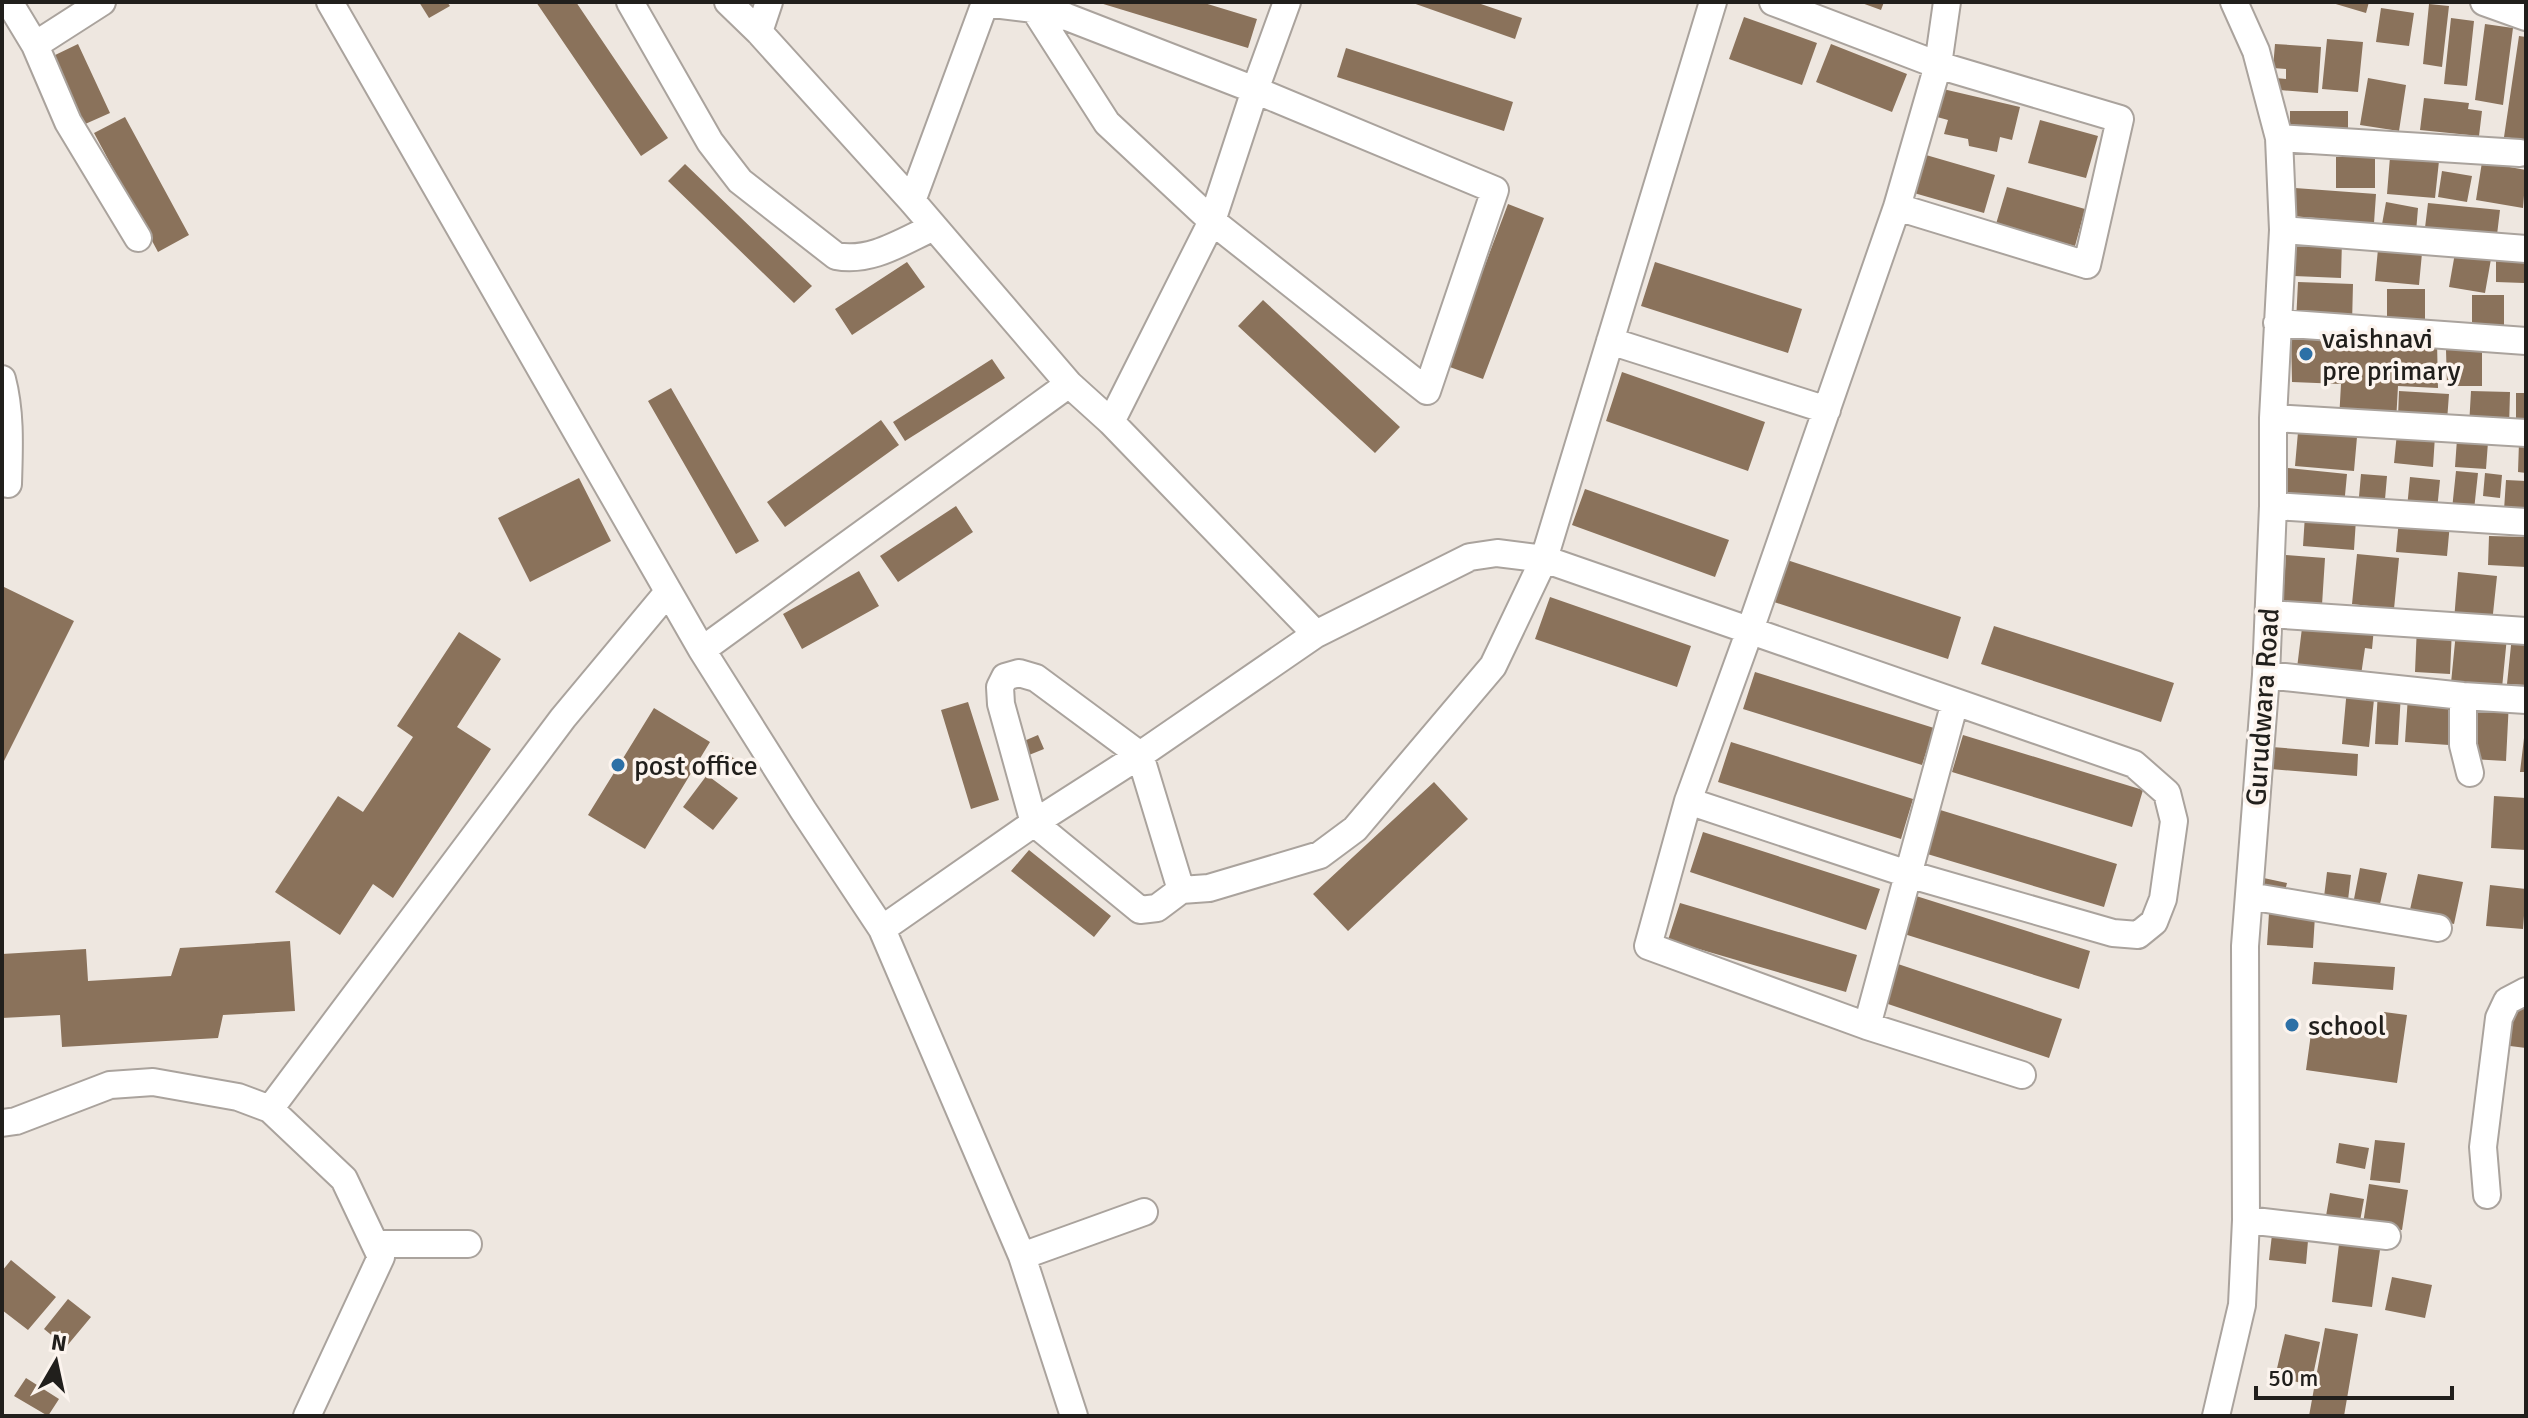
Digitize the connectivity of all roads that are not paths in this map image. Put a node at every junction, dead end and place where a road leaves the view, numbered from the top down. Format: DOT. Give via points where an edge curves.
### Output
graph roads {
  1 [pos="9,2"];
  2 [pos="102,2"];
  3 [pos="330,2"];
  4 [pos="630,2"];
  5 [pos="728,2"];
  6 [pos="769,2"];
  7 [pos="985,2"];
  8 [pos="1287,2"];
  9 [pos="1713,2"];
  10 [pos="1773,2"];
  11 [pos="1947,2"];
  12 [pos="2234,2"];
  13 [pos="2494,4"];
  14 [pos="1034,9"];
  15 [pos="2526,17"];
  16 [pos="759,32"];
  17 [pos="35,45"];
  18 [pos="1938,65"];
  19 [pos="1255,90"];
  20 [pos="2279,138"];
  21 [pos="2520,153"];
  22 [pos="912,201"];
  23 [pos="1897,207"];
  24 [pos="1212,221"];
  25 [pos="934,227"];
  26 [pos="2283,230"];
  27 [pos="138,238"];
  28 [pos="2526,249"];
  29 [pos="2277,323"];
  30 [pos="1610,341"];
  31 [pos="2526,341"];
  32 [pos="2,379"];
  33 [pos="1069,384"];
  34 [pos="1827,410"];
  35 [pos="2273,418"];
  36 [pos="1111,422"];
  37 [pos="2526,433"];
  38 [pos="4,486"];
  39 [pos="2273,506"];
  40 [pos="2526,522"];
  41 [pos="1544,559"];
  42 [pos="668,592"];
  43 [pos="2269,614"];
  44 [pos="1750,630"];
  45 [pos="2526,631"];
  46 [pos="1316,634"];
  47 [pos="702,650"];
  48 [pos="2266,675"];
  49 [pos="2463,696"];
  50 [pos="2526,700"];
  51 [pos="1955,702"];
  52 [pos="1140,755"];
  53 [pos="2470,773"];
  54 [pos="1688,801"];
  55 [pos="1034,823"];
  56 [pos="1908,874"];
  57 [pos="1181,890"];
  58 [pos="2249,896"];
  59 [pos="2438,928"];
  60 [pos="882,929"];
  61 [pos="2526,991"];
  62 [pos="1867,1026"];
  63 [pos="2022,1075"];
  64 [pos="270,1109"];
  65 [pos="2,1123"];
  66 [pos="2487,1195"];
  67 [pos="1144,1212"];
  68 [pos="2246,1220"];
  69 [pos="2387,1236"];
  70 [pos="375,1244"];
  71 [pos="468,1244"];
  72 [pos="1022,1256"];
  73 [pos="307,1416"];
  74 [pos="1074,1416"];
  75 [pos="2216,1416"];
  1 -- 17 [label="street"];
  2 -- 17 [label="street"];
  3 -- 42 [label="street"];
  4 -- 25 [label="street" via="710,142 740,181 836,256 867,258"];
  5 -- 16 [label="street"];
  6 -- 16 [label="street"];
  7 -- 14 [label="street"];
  7 -- 22 [label="street"];
  8 -- 19 [label="street"];
  9 -- 30 [label="street"];
  10 -- 18 [label="street"];
  11 -- 18 [label="street"];
  12 -- 20 [label="street, Gurudwara Road" via="2256,51"];
  13 -- 15 [label="street"];
  14 -- 19 [label="street"];
  14 -- 24 [label="street" via="1107,123"];
  16 -- 22 [label="street"];
  17 -- 27 [label="street" via="68,122"];
  18 -- 23 [label="street"];
  18 -- 23 [label="street" via="2120,119 2087,265"];
  19 -- 24 [label="street"];
  19 -- 24 [label="street" via="1495,190 1427,391"];
  20 -- 21 [label="street"];
  20 -- 26 [label="street, Gurudwara Road"];
  22 -- 25 [label="street"];
  23 -- 34 [label="street"];
  24 -- 36 [label="street"];
  25 -- 33 [label="street"];
  26 -- 28 [label="street"];
  26 -- 29 [label="street, Gurudwara Road"];
  29 -- 31 [label="street"];
  29 -- 35 [label="street, Gurudwara Road"];
  30 -- 34 [label="street"];
  30 -- 41 [label="street"];
  32 -- 38 [label="street" via="9,436"];
  33 -- 36 [label="street"];
  33 -- 47 [label="street"];
  34 -- 44 [label="street"];
  35 -- 37 [label="street"];
  35 -- 39 [label="street, Gurudwara Road"];
  36 -- 46 [label="street"];
  39 -- 40 [label="street"];
  39 -- 43 [label="street, Gurudwara Road"];
  41 -- 44 [label="street"];
  41 -- 46 [label="street" via="1497,553 1470,557"];
  41 -- 57 [label="street" via="1493,666 1355,829 1320,855 1209,888"];
  42 -- 47 [label="street"];
  42 -- 64 [label="street" via="563,718"];
  43 -- 45 [label="street"];
  43 -- 48 [label="street, Gurudwara Road"];
  44 -- 51 [label="street"];
  44 -- 54 [label="street"];
  46 -- 52 [label="street"];
  47 -- 60 [label="street"];
  48 -- 49 [label="street"];
  48 -- 58 [label="street, Gurudwara Road"];
  49 -- 50 [label="street"];
  49 -- 53 [label="street" via="2463,745"];
  51 -- 56 [label="street"];
  51 -- 56 [label="street" via="2134,764 2167,793 2174,821 2163,899 2154,922 2138,935 2113,933"];
  52 -- 55 [label="street"];
  52 -- 55 [label="street" via="1036,678 1019,673 1005,677 1001,704"];
  52 -- 57 [label="street"];
  54 -- 56 [label="street"];
  54 -- 62 [label="street" via="1648,946"];
  55 -- 57 [label="street" via="1140,910 1157,908"];
  55 -- 60 [label="street"];
  56 -- 62 [label="street"];
  58 -- 59 [label="street"];
  58 -- 68 [label="street, Gurudwara Road"];
  60 -- 72 [label="street"];
  61 -- 66 [label="street" via="2507,1001 2499,1018 2483,1147"];
  62 -- 63 [label="street"];
  64 -- 65 [label="street" via="238,1097 153,1082 110,1085"];
  64 -- 70 [label="street" via="344,1179"];
  67 -- 72 [label="street"];
  68 -- 69 [label="street"];
  68 -- 75 [label="street, Gurudwara Road" via="2242,1305"];
  70 -- 71 [label="street"];
  70 -- 73 [label="street" via="381,1257"];
  72 -- 74 [label="street"];
}
